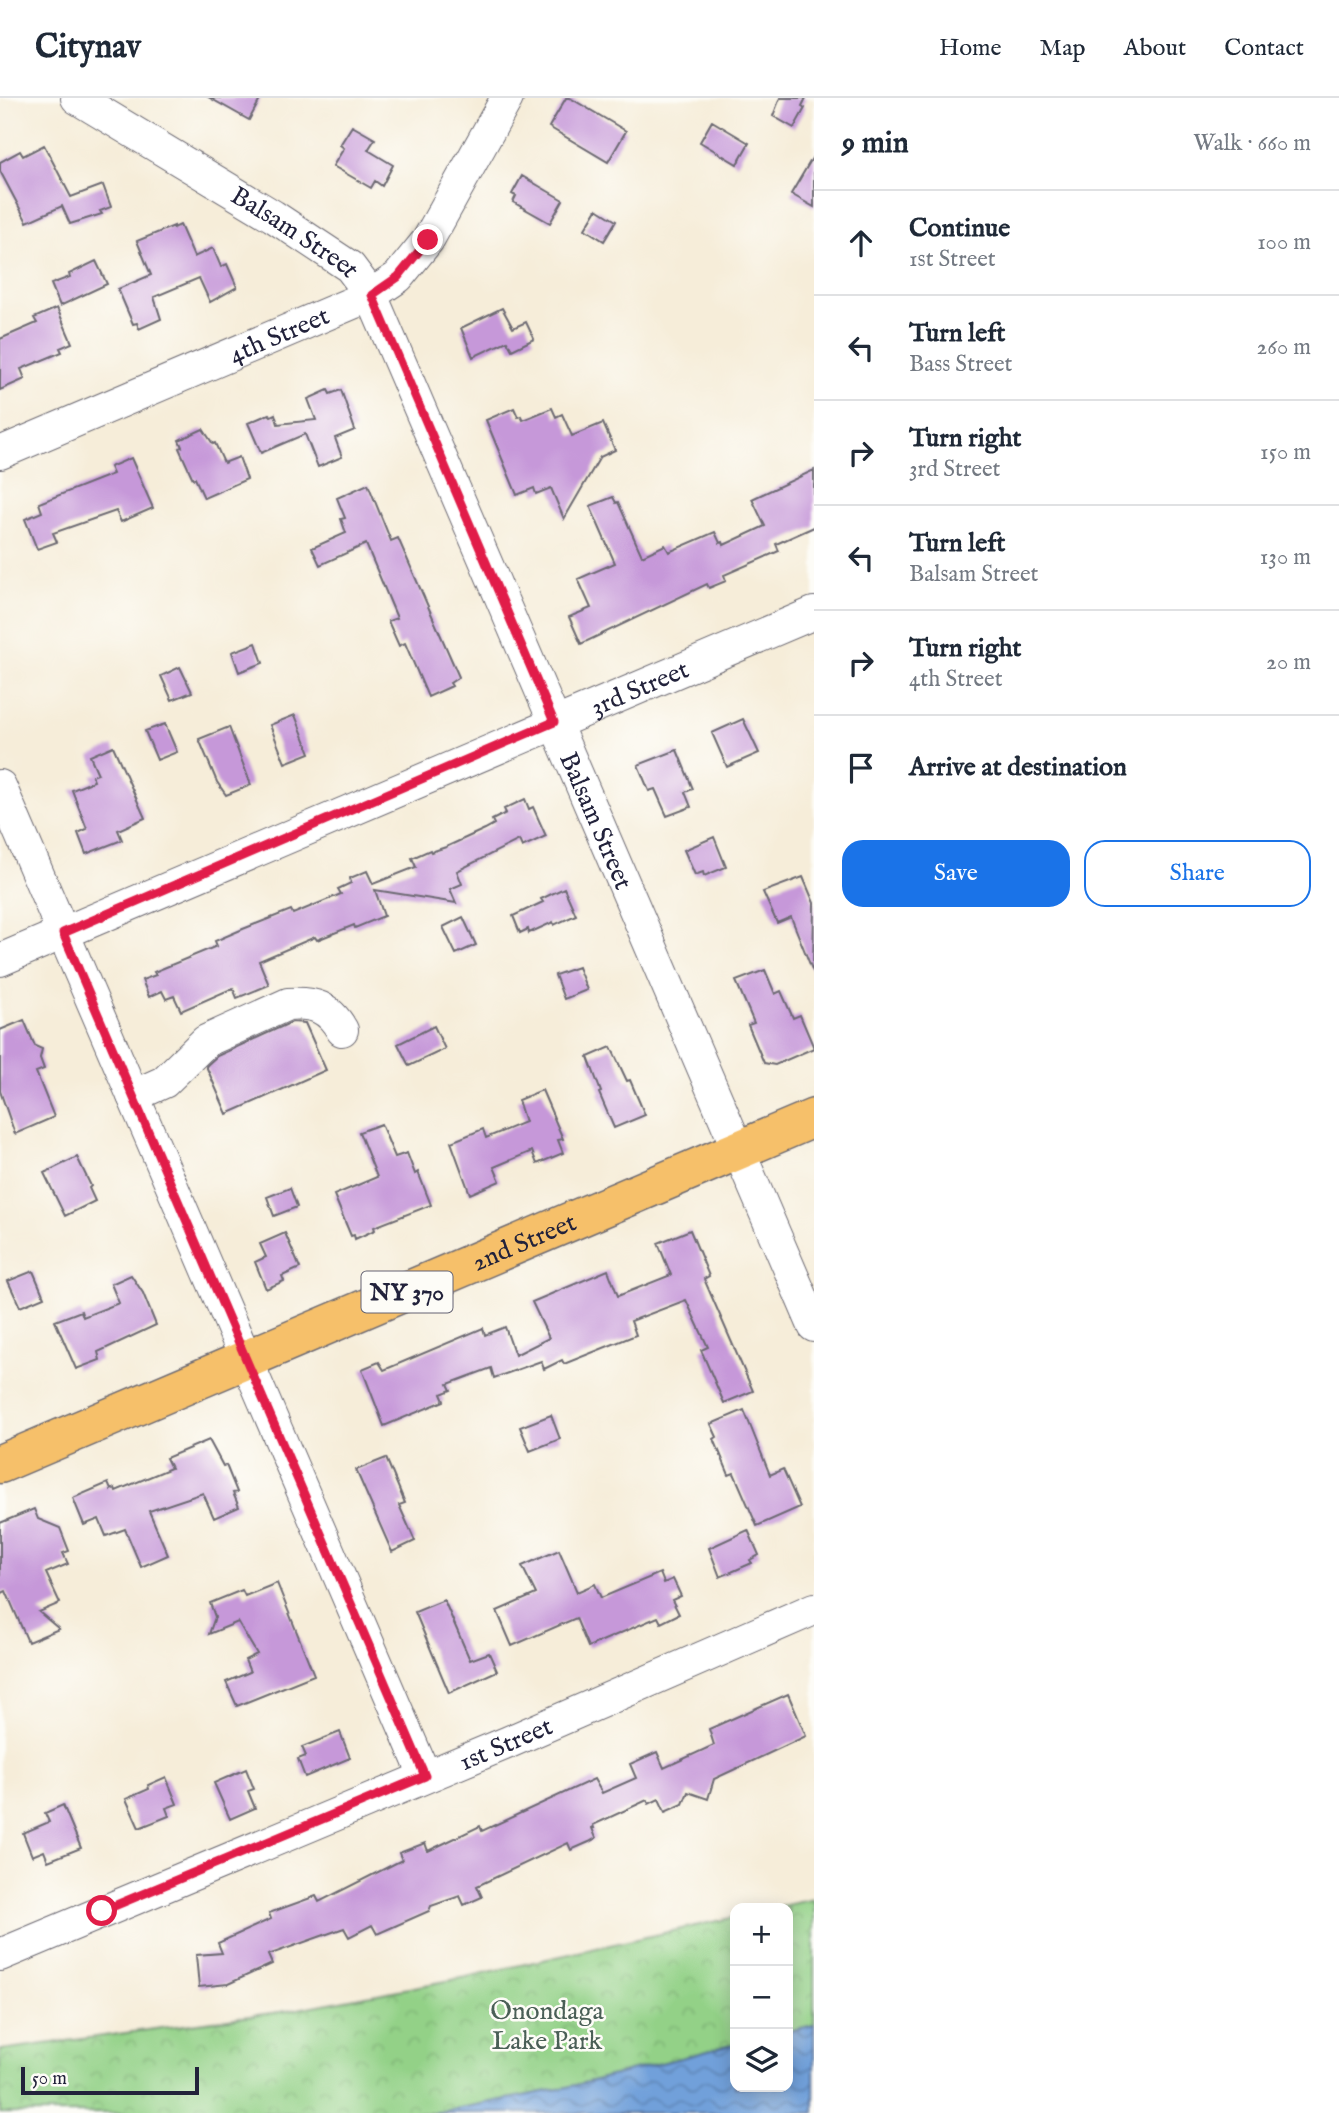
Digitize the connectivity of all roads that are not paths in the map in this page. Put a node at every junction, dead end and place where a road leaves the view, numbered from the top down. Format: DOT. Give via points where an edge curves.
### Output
graph roads {
  1 [pos="77,98"];
  2 [pos="507,98"];
  3 [pos="372,295"];
  4 [pos="0,453"];
  5 [pos="814,612"];
  6 [pos="554,722"];
  7 [pos="0,786"];
  8 [pos="63,933"];
  9 [pos="0,960"];
  10 [pos="342,1030"];
  11 [pos="133,1096"];
  12 [pos="814,1118"];
  13 [pos="739,1150"];
  14 [pos="814,1326"];
  15 [pos="246,1361"];
  16 [pos="0,1464"];
  17 [pos="814,1609"];
  18 [pos="425,1776"];
  19 [pos="0,1955"];
  1 -- 3 [label="street, Balsam Street" via="350,267"];
  2 -- 3 [label="street, 4th Street" via="428,240 398,277"];
  3 -- 4 [label="street, 4th Street"];
  3 -- 6 [label="street, Balsam Street"];
  5 -- 6 [label="street, 3rd Street"];
  6 -- 8 [label="street, 3rd Street"];
  6 -- 13 [label="street, Balsam Street"];
  7 -- 8 [label="street"];
  8 -- 9 [label="street, 3rd Street"];
  8 -- 11 [label="street"];
  10 -- 11 [label="street" via="328,1011 303,1003 288,1004 206,1041 164,1082"];
  11 -- 15 [label="street"];
  12 -- 13 [label="main road, 2nd Street / NY 370"];
  13 -- 14 [label="street, Balsam Street"];
  13 -- 15 [label="main road, 2nd Street / NY 370"];
  15 -- 16 [label="main road, 2nd Street / NY 370"];
  15 -- 18 [label="street"];
  17 -- 18 [label="street, 1st Street"];
  18 -- 19 [label="street, 1st Street"];
}
